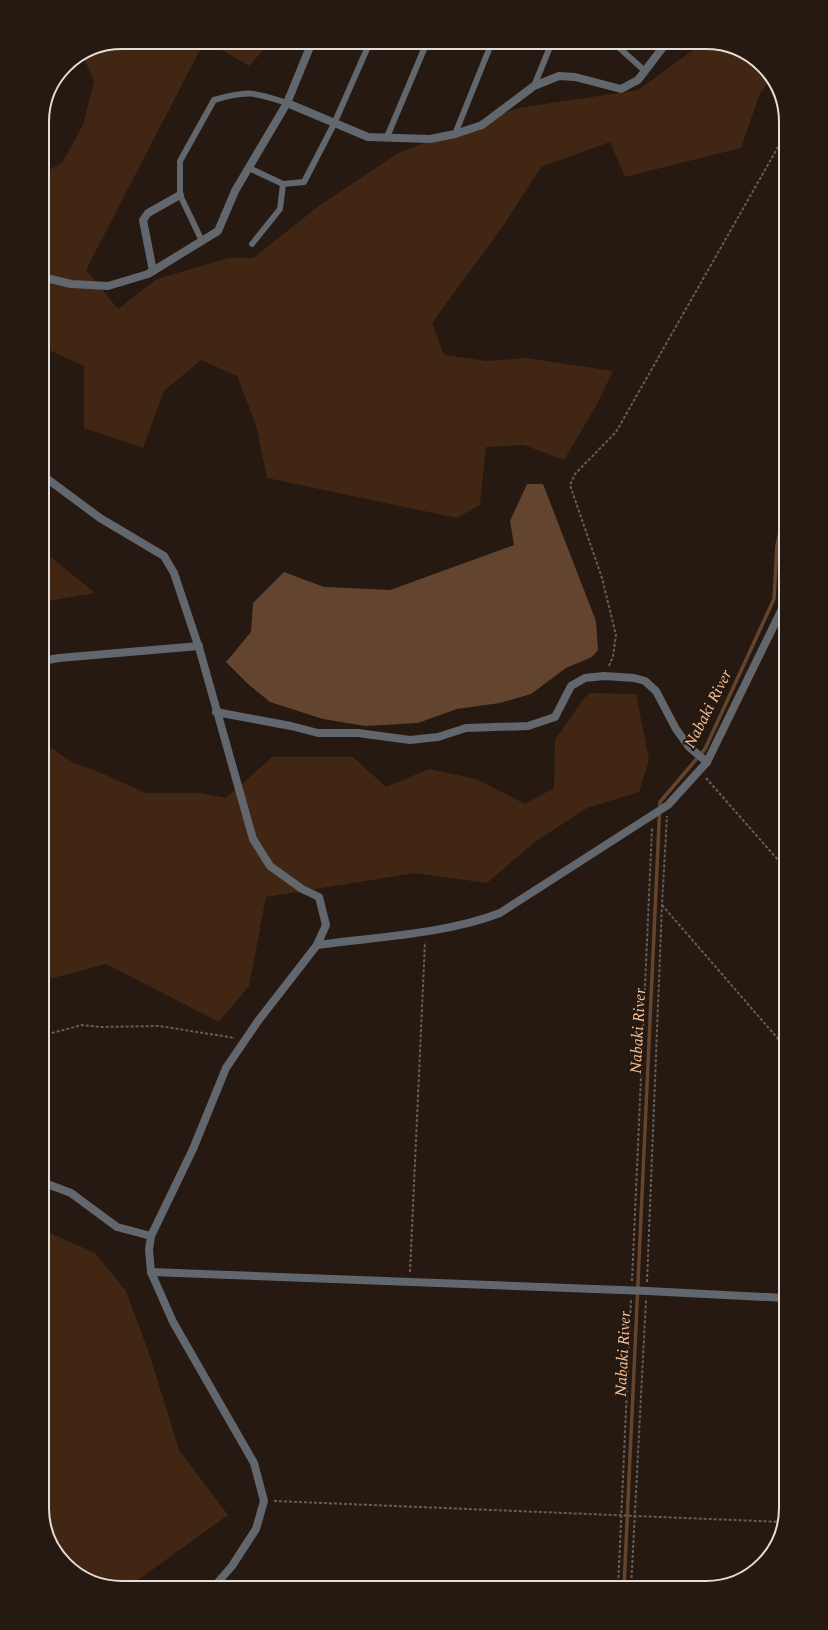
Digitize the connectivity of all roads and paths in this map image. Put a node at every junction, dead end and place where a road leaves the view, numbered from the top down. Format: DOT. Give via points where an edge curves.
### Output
graph roads {
  1 [pos="309,49"];
  2 [pos="367,49"];
  3 [pos="424,49"];
  4 [pos="489,49"];
  5 [pos="549,49"];
  6 [pos="620,49"];
  7 [pos="662,49"];
  8 [pos="645,71"];
  9 [pos="534,86"];
  10 [pos="287,103"];
  11 [pos="334,124"];
  12 [pos="455,134"];
  13 [pos="387,138"];
  14 [pos="779,145"];
  15 [pos="248,168"];
  16 [pos="282,184"];
  17 [pos="180,195"];
  18 [pos="202,241"];
  19 [pos="252,244"];
  20 [pos="153,271"];
  21 [pos="49,279"];
  22 [pos="49,479"];
  23 [pos="779,615"];
  24 [pos="199,646"];
  25 [pos="49,660"];
  26 [pos="604,676"];
  27 [pos="216,712"];
  28 [pos="707,762"];
  29 [pos="700,770"];
  30 [pos="668,805"];
  31 [pos="652,816"];
  32 [pos="779,860"];
  33 [pos="662,905"];
  34 [pos="425,931"];
  35 [pos="317,945"];
  36 [pos="49,1034"];
  37 [pos="245,1040"];
  38 [pos="779,1040"];
  39 [pos="49,1185"];
  40 [pos="151,1236"];
  41 [pos="151,1272"];
  42 [pos="410,1282"];
  43 [pos="631,1291"];
  44 [pos="647,1291"];
  45 [pos="779,1298"];
  46 [pos="264,1501"];
  47 [pos="621,1515"];
  48 [pos="635,1516"];
  49 [pos="778,1522"];
  50 [pos="219,1581"];
  51 [pos="618,1581"];
  52 [pos="631,1581"];
  1 -- 10 [label="street"];
  2 -- 11 [label="lane"];
  3 -- 13 [label="lane"];
  4 -- 12 [label="lane"];
  5 -- 9 [label="lane"];
  6 -- 8 [label="lane"];
  7 -- 8 [label="street"];
  8 -- 9 [label="street" via="638,80 621,89 575,77 559,76"];
  9 -- 12 [label="street" via="482,125"];
  10 -- 11 [label="street"];
  10 -- 15 [label="street"];
  10 -- 17 [label="lane" via="258,93 237,93 214,100 180,162"];
  11 -- 13 [label="street" via="368,137"];
  11 -- 16 [label="lane" via="304,182"];
  12 -- 13 [label="street" via="430,139"];
  14 -- 26 [label="path" via="616,432 575,474 570,485 602,578 616,635 613,656"];
  15 -- 16 [label="lane"];
  15 -- 18 [label="street" via="218,231"];
  16 -- 19 [label="lane" via="280,209"];
  17 -- 18 [label="lane"];
  17 -- 20 [label="street" via="148,213 143,220"];
  18 -- 20 [label="street"];
  20 -- 21 [label="street" via="108,286 71,284"];
  22 -- 24 [label="street" via="100,518 164,556 174,573"];
  23 -- 28 [label="street"];
  24 -- 25 [label="street"];
  24 -- 27 [label="street"];
  26 -- 27 [label="street" via="585,678 572,686 555,717 535,724 466,728 438,737 410,740 358,733 318,733"];
  26 -- 28 [label="street" via="645,681 656,691 676,729 689,747"];
  27 -- 35 [label="street" via="253,838 270,866 302,889 319,897 326,925"];
  28 -- 29 [label="street"];
  29 -- 30 [label="street"];
  29 -- 32 [label="path"];
  30 -- 31 [label="street"];
  30 -- 33 [label="path"];
  31 -- 34 [label="street" via="500,913 483,920"];
  31 -- 43 [label="path"];
  33 -- 38 [label="path"];
  33 -- 44 [label="path"];
  34 -- 35 [label="street"];
  34 -- 42 [label="path"];
  35 -- 37 [label="street"];
  36 -- 37 [label="path" via="82,1025 159,1026"];
  37 -- 40 [label="street" via="226,1068 193,1149"];
  39 -- 40 [label="street" via="71,1193 117,1227"];
  40 -- 41 [label="street"];
  41 -- 42 [label="street"];
  41 -- 46 [label="street" via="173,1322 254,1463"];
  42 -- 43 [label="street"];
  43 -- 44 [label="street"];
  43 -- 47 [label="path"];
  44 -- 45 [label="street"];
  44 -- 48 [label="path"];
  46 -- 47 [label="path"];
  46 -- 50 [label="street" via="256,1529"];
  47 -- 48 [label="path"];
  47 -- 51 [label="path"];
  48 -- 49 [label="path"];
  48 -- 52 [label="path"];
}
